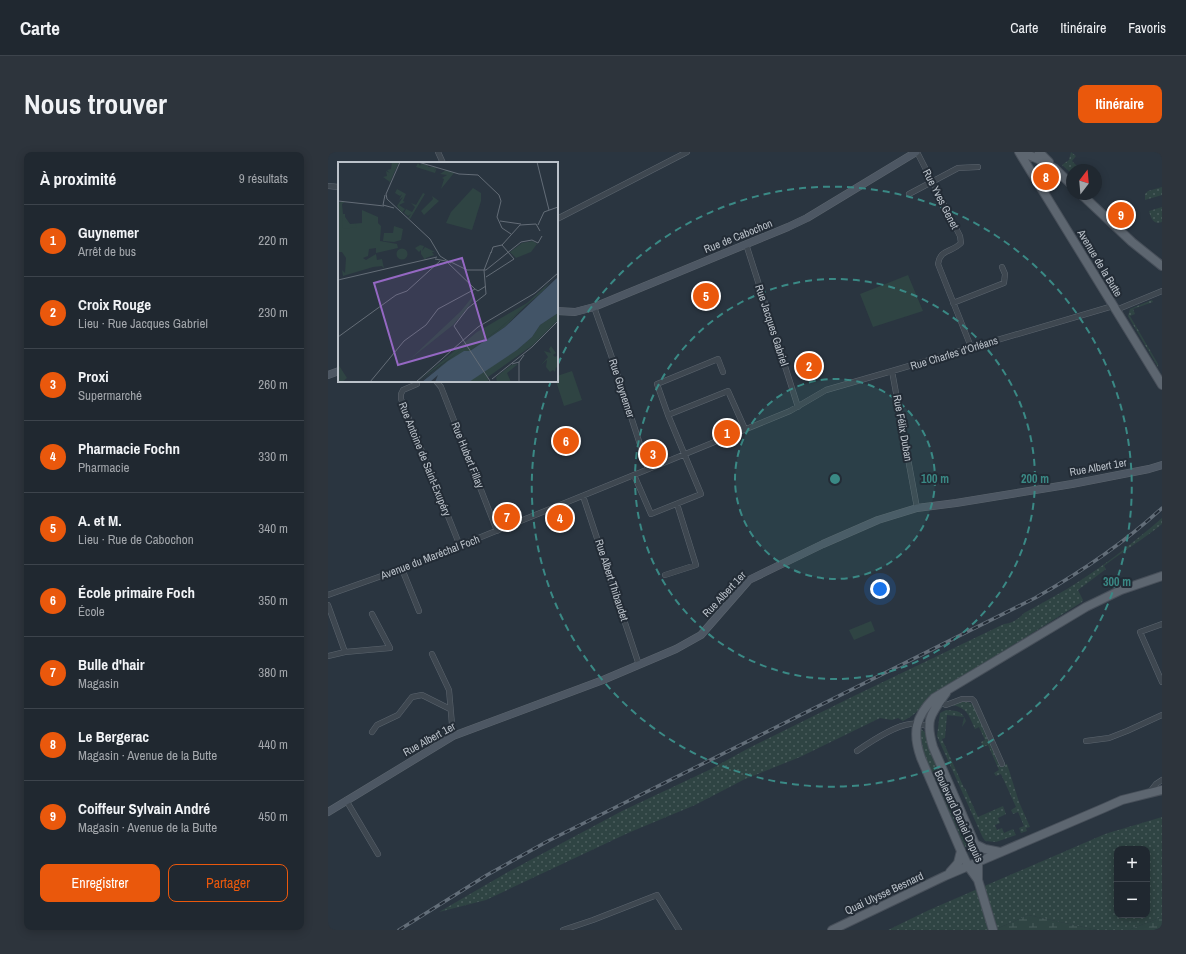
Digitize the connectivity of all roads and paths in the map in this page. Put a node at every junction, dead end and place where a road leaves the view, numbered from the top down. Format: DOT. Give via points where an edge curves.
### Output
graph roads {
  1 [pos="438,152"];
  2 [pos="687,152"];
  3 [pos="916,152"];
  4 [pos="1019,152"];
  5 [pos="1022,152"];
  6 [pos="1040,152"];
  7 [pos="443,162"];
  8 [pos="978,167"];
  9 [pos="1054,168"];
  10 [pos="1066,179"];
  11 [pos="933,181"];
  12 [pos="328,186"];
  13 [pos="338,187"];
  14 [pos="909,194"];
  15 [pos="1087,200"];
  16 [pos="558,218"];
  17 [pos="746,244"];
  18 [pos="1162,266"];
  19 [pos="1002,267"];
  20 [pos="1162,291"];
  21 [pos="953,303"];
  22 [pos="594,307"];
  23 [pos="1114,308"];
  24 [pos="558,312"];
  25 [pos="971,347"];
  26 [pos="338,371"];
  27 [pos="723,372"];
  28 [pos="892,372"];
  29 [pos="328,375"];
  30 [pos="416,382"];
  31 [pos="437,382"];
  32 [pos="1162,385"];
  33 [pos="798,407"];
  34 [pos="668,415"];
  35 [pos="745,429"];
  36 [pos="684,454"];
  37 [pos="1162,465"];
  38 [pos="648,469"];
  39 [pos="634,475"];
  40 [pos="583,496"];
  41 [pos="677,504"];
  42 [pos="917,508"];
  43 [pos="497,531"];
  44 [pos="460,546"];
  45 [pos="402,569"];
  46 [pos="665,575"];
  47 [pos="1162,576"];
  48 [pos="328,595"];
  49 [pos="328,605"];
  50 [pos="419,611"];
  51 [pos="372,614"];
  52 [pos="1162,624"];
  53 [pos="345,652"];
  54 [pos="432,654"];
  55 [pos="328,656"];
  56 [pos="639,665"];
  57 [pos="1162,682"];
  58 [pos="937,700"];
  59 [pos="450,709"];
  60 [pos="1162,715"];
  61 [pos="917,724"];
  62 [pos="928,726"];
  63 [pos="372,732"];
  64 [pos="453,736"];
  65 [pos="1086,741"];
  66 [pos="857,750"];
  67 [pos="1002,764"];
  68 [pos="1162,780"];
  69 [pos="1162,790"];
  70 [pos="1149,793"];
  71 [pos="346,800"];
  72 [pos="328,812"];
  73 [pos="975,844"];
  74 [pos="961,851"];
  75 [pos="1001,852"];
  76 [pos="378,854"];
  77 [pos="978,862"];
  78 [pos="968,866"];
  79 [pos="945,876"];
  80 [pos="978,881"];
  81 [pos="563,930"];
  82 [pos="679,930"];
  83 [pos="832,930"];
  84 [pos="993,930"];
  1 -- 7 [label="street"];
  2 -- 16 [label="street"];
  3 -- 11 [label="street, Rue Yves Genet"];
  3 -- 17 [label="street, Rue de Cabochon" via="807,218"];
  4 -- 23 [label="main road, Avenue de la Butte"];
  5 -- 9 [label="main road"];
  6 -- 9 [label="main road"];
  8 -- 11 [label="street" via="958,168"];
  9 -- 10 [label="main road"];
  11 -- 14 [label="street"];
  11 -- 21 [label="street, Rue Yves Genet" via="960,236 961,243 942,254 938,264"];
  12 -- 13 [label="street"];
  15 -- 18 [label="main road"];
  17 -- 22 [label="street, Rue de Cabochon"];
  17 -- 33 [label="street, Rue Jacques Gabriel"];
  19 -- 21 [label="street" via="1005,274 1004,283"];
  20 -- 23 [label="street, Rue Charles d'Orléans"];
  21 -- 25 [label="street, Rue Yves Genet"];
  22 -- 24 [label="street, Rue de Cabochon" via="575,312"];
  22 -- 38 [label="street, Rue Guynemer"];
  23 -- 25 [label="street, Rue Charles d'Orléans"];
  23 -- 32 [label="main road, Avenue de la Butte"];
  25 -- 28 [label="street, Rue Charles d'Orléans"];
  26 -- 29 [label="street"];
  27 -- 34 [label="street" via="718,359 657,384"];
  28 -- 33 [label="street, Rue Charles d'Orléans" via="826,390"];
  28 -- 42 [label="street, Rue Félix Duban"];
  30 -- 44 [label="street, Rue Antoine de Saint-Exupéry" via="403,390 401,399"];
  31 -- 43 [label="street, Rue Hubert Fillay"];
  33 -- 35 [label="street, Avenue du Maréchal Foch"];
  34 -- 35 [label="street" via="728,391"];
  34 -- 36 [label="street"];
  35 -- 36 [label="street, Avenue du Maréchal Foch"];
  36 -- 38 [label="street, Avenue du Maréchal Foch"];
  36 -- 41 [label="street" via="701,494"];
  37 -- 42 [label="street, Rue Albert 1er" via="1071,484"];
  38 -- 39 [label="street, Avenue du Maréchal Foch"];
  39 -- 40 [label="street, Avenue du Maréchal Foch"];
  39 -- 41 [label="street" via="651,514"];
  40 -- 43 [label="street, Avenue du Maréchal Foch"];
  40 -- 56 [label="street, Rue Albert Thibaudet"];
  41 -- 46 [label="street" via="696,565"];
  42 -- 56 [label="street, Rue Albert 1er" via="878,520 749,580 701,635"];
  43 -- 44 [label="street, Avenue du Maréchal Foch"];
  44 -- 45 [label="street, Avenue du Maréchal Foch"];
  45 -- 48 [label="street, Avenue du Maréchal Foch"];
  45 -- 50 [label="street"];
  47 -- 58 [label="main road, Boulevard Daniel Dupuis" via="1121,590 1086,607 949,690"];
  49 -- 53 [label="street"];
  51 -- 53 [label="street" via="390,648"];
  52 -- 57 [label="street" via="1140,632"];
  53 -- 55 [label="street"];
  54 -- 59 [label="street" via="449,690"];
  56 -- 64 [label="street, Rue Albert 1er"];
  58 -- 61 [label="main road, Boulevard Daniel Dupuis" via="926,706"];
  58 -- 62 [label="main road"];
  58 -- 67 [label="street" via="946,705 972,699"];
  59 -- 63 [label="street" via="422,695 412,697 398,715 377,725"];
  59 -- 64 [label="street"];
  60 -- 65 [label="street" via="1109,738"];
  61 -- 62 [label="street"];
  61 -- 66 [label="street" via="899,728"];
  61 -- 74 [label="main road, Boulevard Daniel Dupuis" via="917,747"];
  62 -- 73 [label="main road, Boulevard Daniel Dupuis" via="933,747"];
  64 -- 71 [label="street, Rue Albert 1er"];
  68 -- 70 [label="street"];
  69 -- 70 [label="main road, Quai Ulysse Besnard"];
  70 -- 75 [label="main road, Quai Ulysse Besnard" via="1122,800"];
  71 -- 72 [label="street, Rue Albert 1er"];
  71 -- 76 [label="street"];
  73 -- 75 [label="main road"];
  73 -- 77 [label="main road, Boulevard Daniel Dupuis"];
  74 -- 77 [label="main road"];
  74 -- 78 [label="main road, Boulevard Daniel Dupuis"];
  74 -- 79 [label="main road" via="956,865"];
  75 -- 77 [label="main road, Quai Ulysse Besnard"];
  77 -- 78 [label="main road, Quai Ulysse Besnard"];
  77 -- 80 [label="main road, Boulevard Daniel Dupuis"];
  78 -- 79 [label="main road, Quai Ulysse Besnard"];
  78 -- 80 [label="main road, Boulevard Daniel Dupuis"];
  79 -- 83 [label="main road, Quai Ulysse Besnard"];
  80 -- 84 [label="main road"];
  81 -- 82 [label="street" via="657,894"];
}
